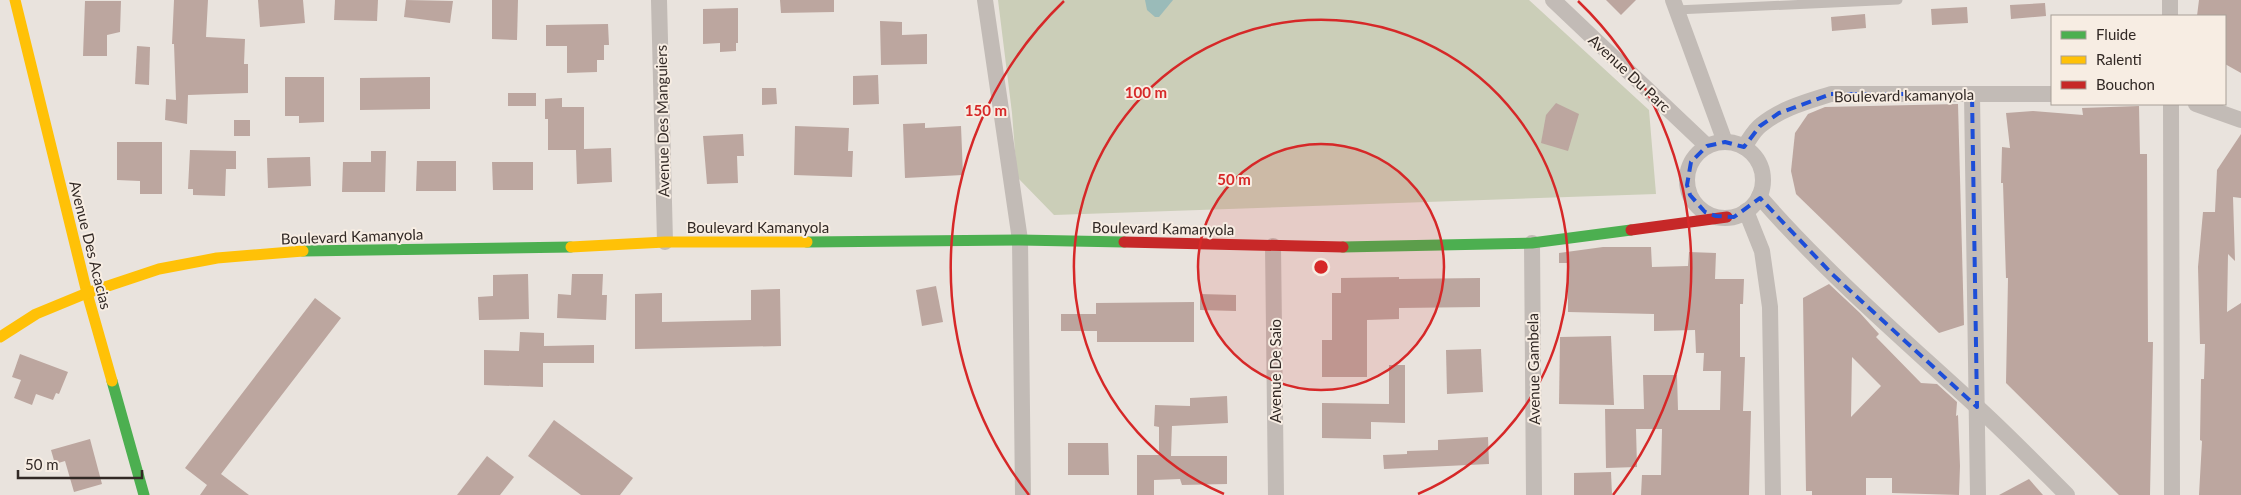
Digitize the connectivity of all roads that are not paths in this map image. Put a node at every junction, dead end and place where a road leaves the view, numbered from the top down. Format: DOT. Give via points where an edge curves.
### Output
graph roads {
  1 [pos="15,0"];
  2 [pos="659,0"];
  3 [pos="985,0"];
  4 [pos="1553,0"];
  5 [pos="1898,0"];
  6 [pos="2170,0"];
  7 [pos="1771,3"];
  8 [pos="1674,5"];
  9 [pos="2170,15"];
  10 [pos="1972,94"];
  11 [pos="2051,94"];
  12 [pos="2171,105"];
  13 [pos="2199,105"];
  14 [pos="2241,120"];
  15 [pos="1725,142"];
  16 [pos="1707,146"];
  17 [pos="1744,146"];
  18 [pos="1759,196"];
  19 [pos="1746,211"];
  20 [pos="1727,218"];
  21 [pos="1020,240"];
  22 [pos="665,242"];
  23 [pos="1532,243"];
  24 [pos="1273,246"];
  25 [pos="87,293"];
  26 [pos="0,337"];
  27 [pos="1977,406"];
  28 [pos="144,495"];
  29 [pos="1023,495"];
  30 [pos="1276,495"];
  31 [pos="1534,495"];
  32 [pos="1773,495"];
  33 [pos="1978,495"];
  34 [pos="2067,495"];
  35 [pos="2172,495"];
  1 -- 25 [label="street, Avenue Des Acacias"];
  2 -- 22 [label="street, Avenue Des Manguiers"];
  3 -- 21 [label="street"];
  4 -- 16 [label="street, Avenue Du Parc"];
  5 -- 7 [label="lane"];
  6 -- 9 [label="street"];
  7 -- 8 [label="lane"];
  8 -- 15 [label="street"];
  10 -- 11 [label="street, Boulevard kamanyola"];
  10 -- 17 [label="street, Boulevard kamanyola" via="1831,94 1779,113 1760,126"];
  10 -- 27 [label="street"];
  12 -- 35 [label="street"];
  13 -- 14 [label="street"];
  15 -- 16 [label="street"];
  15 -- 17 [label="street"];
  16 -- 20 [label="street" via="1691,162 1687,185 1696,205 1705,212"];
  17 -- 18 [label="street" via="1761,168 1763,178"];
  18 -- 19 [label="street"];
  18 -- 27 [label="street" via="1832,274"];
  19 -- 20 [label="street"];
  19 -- 32 [label="street" via="1762,251 1770,308"];
  20 -- 23 [label="street, Boulevard Kamanyola"];
  21 -- 22 [label="street, Boulevard Kamanyola"];
  21 -- 24 [label="street, Boulevard Kamanyola"];
  21 -- 29 [label="street"];
  22 -- 25 [label="street, Boulevard Kamanyola" via="581,247 305,251 236,257 159,269"];
  23 -- 24 [label="street, Boulevard Kamanyola"];
  23 -- 31 [label="street, Avenue Gambela"];
  24 -- 30 [label="street, Avenue De Saio"];
  25 -- 26 [label="street, Boulevard Kamanyola" via="36,314"];
  25 -- 28 [label="street, Avenue Des Acacias"];
  27 -- 33 [label="street"];
  27 -- 34 [label="street"];
}
